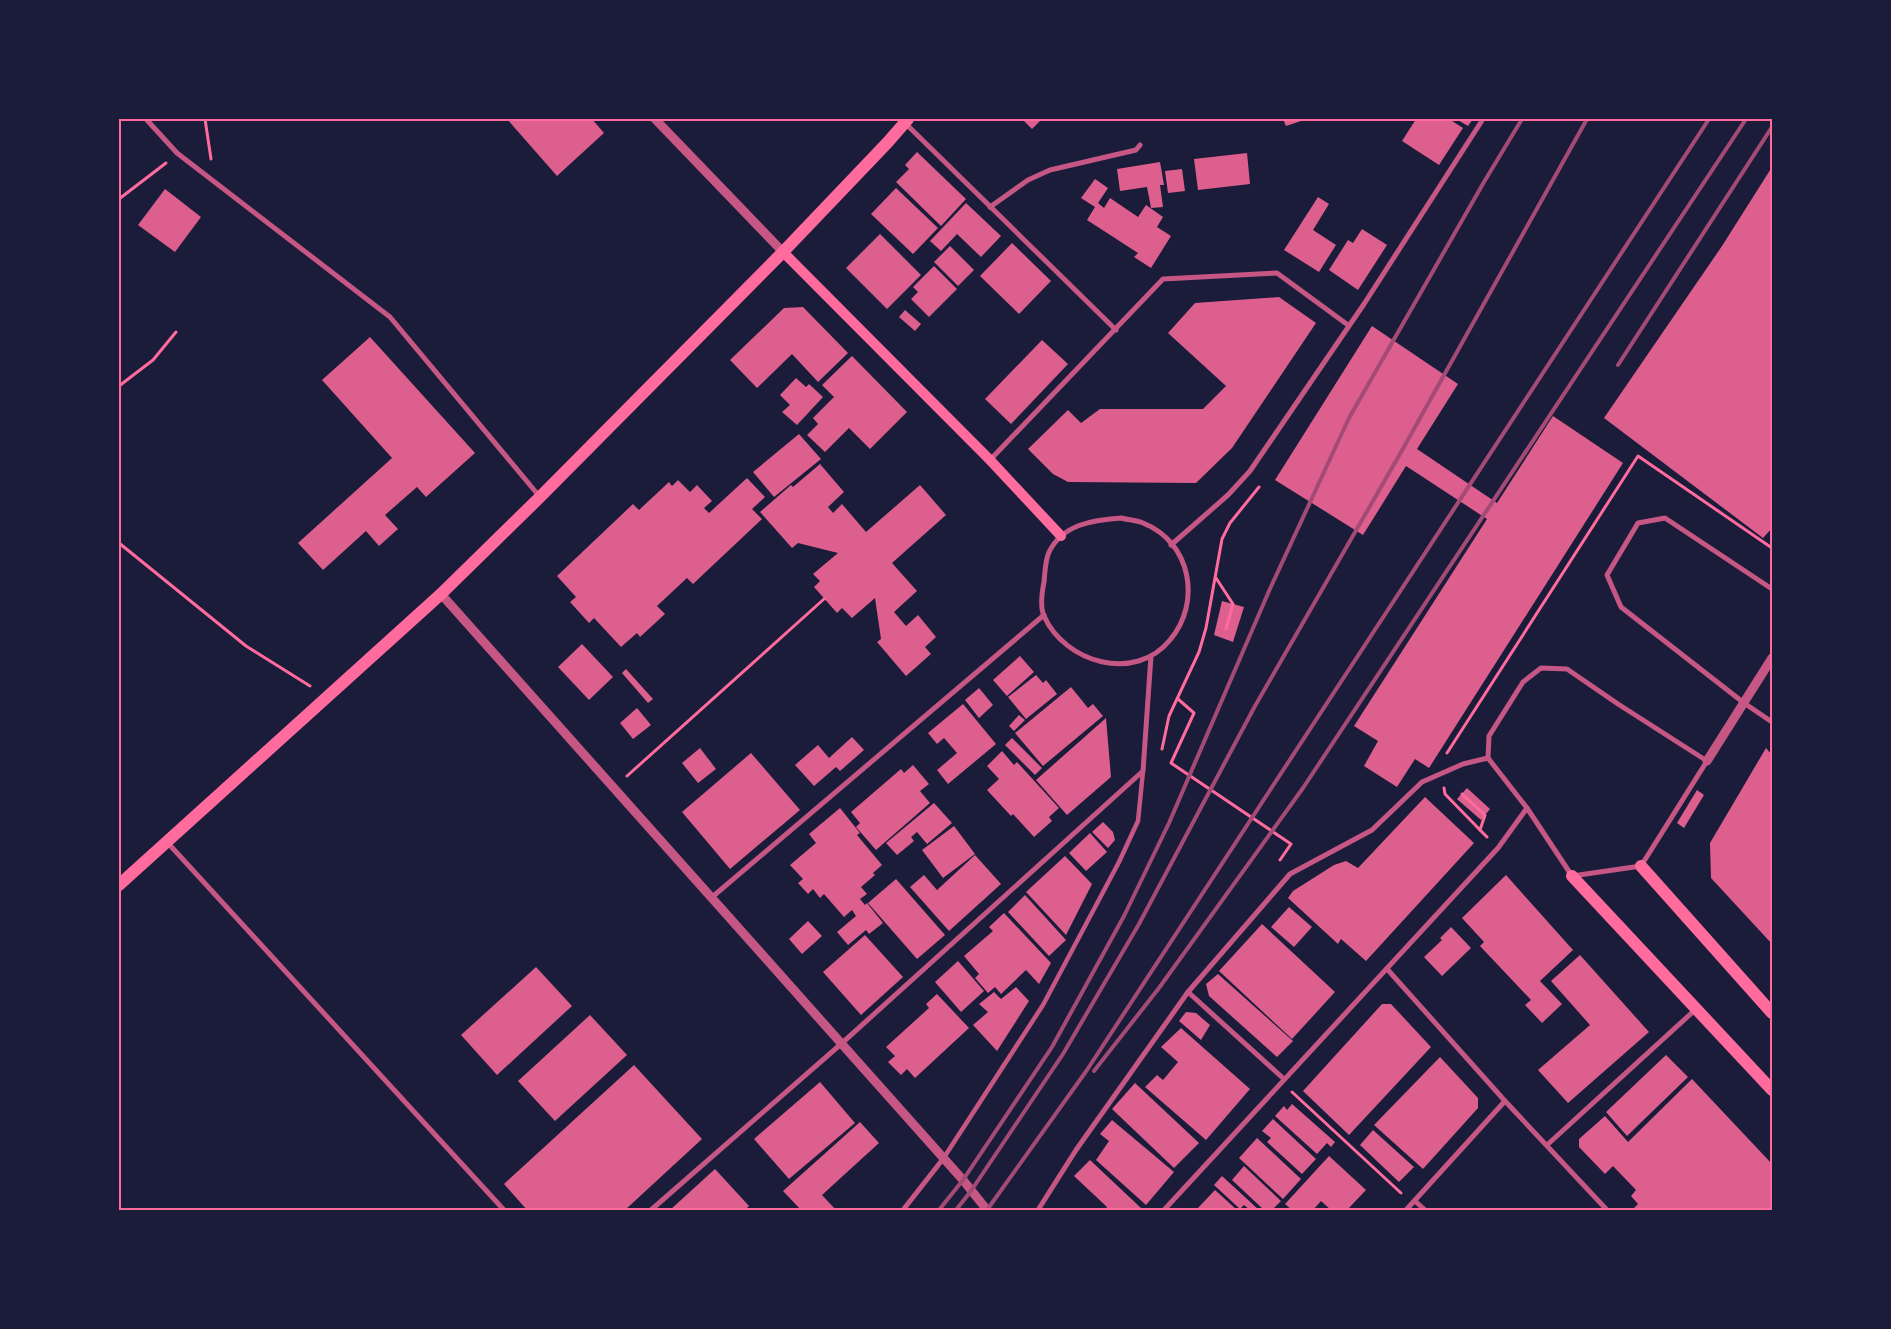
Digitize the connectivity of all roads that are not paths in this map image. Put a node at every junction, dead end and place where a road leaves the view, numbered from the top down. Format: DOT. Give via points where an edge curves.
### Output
graph roads {
  1 [pos="146,119"];
  2 [pos="655,119"];
  3 [pos="1482,119"];
  4 [pos="906,121"];
  5 [pos="1140,145"];
  6 [pos="990,207"];
  7 [pos="783,252"];
  8 [pos="1348,325"];
  9 [pos="1116,330"];
  10 [pos="990,460"];
  11 [pos="540,498"];
  12 [pos="1061,536"];
  13 [pos="1171,545"];
  14 [pos="1772,589"];
  15 [pos="441,594"];
  16 [pos="1044,615"];
  17 [pos="1150,656"];
  18 [pos="1772,658"];
  19 [pos="1744,703"];
  20 [pos="1772,722"];
  21 [pos="1488,758"];
  22 [pos="1707,761"];
  23 [pos="1143,771"];
  24 [pos="1528,808"];
  25 [pos="167,842"];
  26 [pos="1641,866"];
  27 [pos="1572,876"];
  28 [pos="119,885"];
  29 [pos="711,898"];
  30 [pos="1388,970"];
  31 [pos="1188,992"];
  32 [pos="1696,1009"];
  33 [pos="1772,1013"];
  34 [pos="841,1044"];
  35 [pos="1283,1080"];
  36 [pos="1772,1090"];
  37 [pos="1505,1101"];
  38 [pos="1547,1145"];
  39 [pos="944,1159"];
  40 [pos="1415,1201"];
  41 [pos="504,1210"];
  42 [pos="651,1210"];
  43 [pos="903,1210"];
  44 [pos="987,1210"];
  45 [pos="1038,1210"];
  46 [pos="1164,1210"];
  47 [pos="1406,1210"];
  48 [pos="1425,1210"];
  49 [pos="1608,1210"];
  1 -- 11 [label="street" via="177,153 390,318"];
  2 -- 7 [label="street"];
  3 -- 8 [label="street"];
  4 -- 6 [label="street"];
  4 -- 7 [label="main road"];
  5 -- 6 [label="street" via="1136,150 1050,170 1028,180"];
  6 -- 9 [label="street"];
  7 -- 10 [label="main road"];
  7 -- 11 [label="main road"];
  8 -- 9 [label="street" via="1276,273 1163,279"];
  8 -- 13 [label="street" via="1250,471"];
  9 -- 10 [label="street"];
  10 -- 12 [label="main road"];
  11 -- 15 [label="main road"];
  12 -- 13 [label="street" via="1076,526 1121,518 1143,523 1164,536"];
  12 -- 16 [label="street" via="1049,553 1042,594"];
  13 -- 17 [label="street" via="1179,554 1187,576 1189,599 1174,635"];
  14 -- 19 [label="street" via="1665,518 1638,523 1607,574 1620,607"];
  15 -- 25 [label="main road"];
  15 -- 29 [label="street"];
  16 -- 17 [label="street" via="1060,638 1079,654 1102,663 1127,664"];
  16 -- 29 [label="street"];
  17 -- 23 [label="street"];
  18 -- 19 [label="street"];
  19 -- 20 [label="street"];
  19 -- 22 [label="street"];
  21 -- 22 [label="street" via="1489,736 1523,682 1541,668 1567,669"];
  21 -- 24 [label="street"];
  21 -- 31 [label="street" via="1463,764 1422,782 1372,830 1290,874"];
  22 -- 26 [label="street"];
  23 -- 34 [label="street"];
  23 -- 39 [label="street" via="1138,821 1119,862 1043,1005"];
  24 -- 27 [label="street"];
  24 -- 30 [label="street" via="1498,848"];
  25 -- 28 [label="main road"];
  25 -- 41 [label="street"];
  26 -- 27 [label="street"];
  26 -- 33 [label="main road"];
  27 -- 32 [label="main road"];
  29 -- 34 [label="street"];
  30 -- 35 [label="street"];
  30 -- 37 [label="street"];
  31 -- 35 [label="street"];
  31 -- 45 [label="street" via="1076,1150"];
  32 -- 36 [label="main road"];
  32 -- 38 [label="street"];
  34 -- 39 [label="street"];
  34 -- 42 [label="street"];
  35 -- 46 [label="street"];
  37 -- 38 [label="street"];
  37 -- 40 [label="street"];
  38 -- 49 [label="street"];
  39 -- 43 [label="street"];
  39 -- 44 [label="street"];
  40 -- 47 [label="street"];
  40 -- 48 [label="street"];
}
